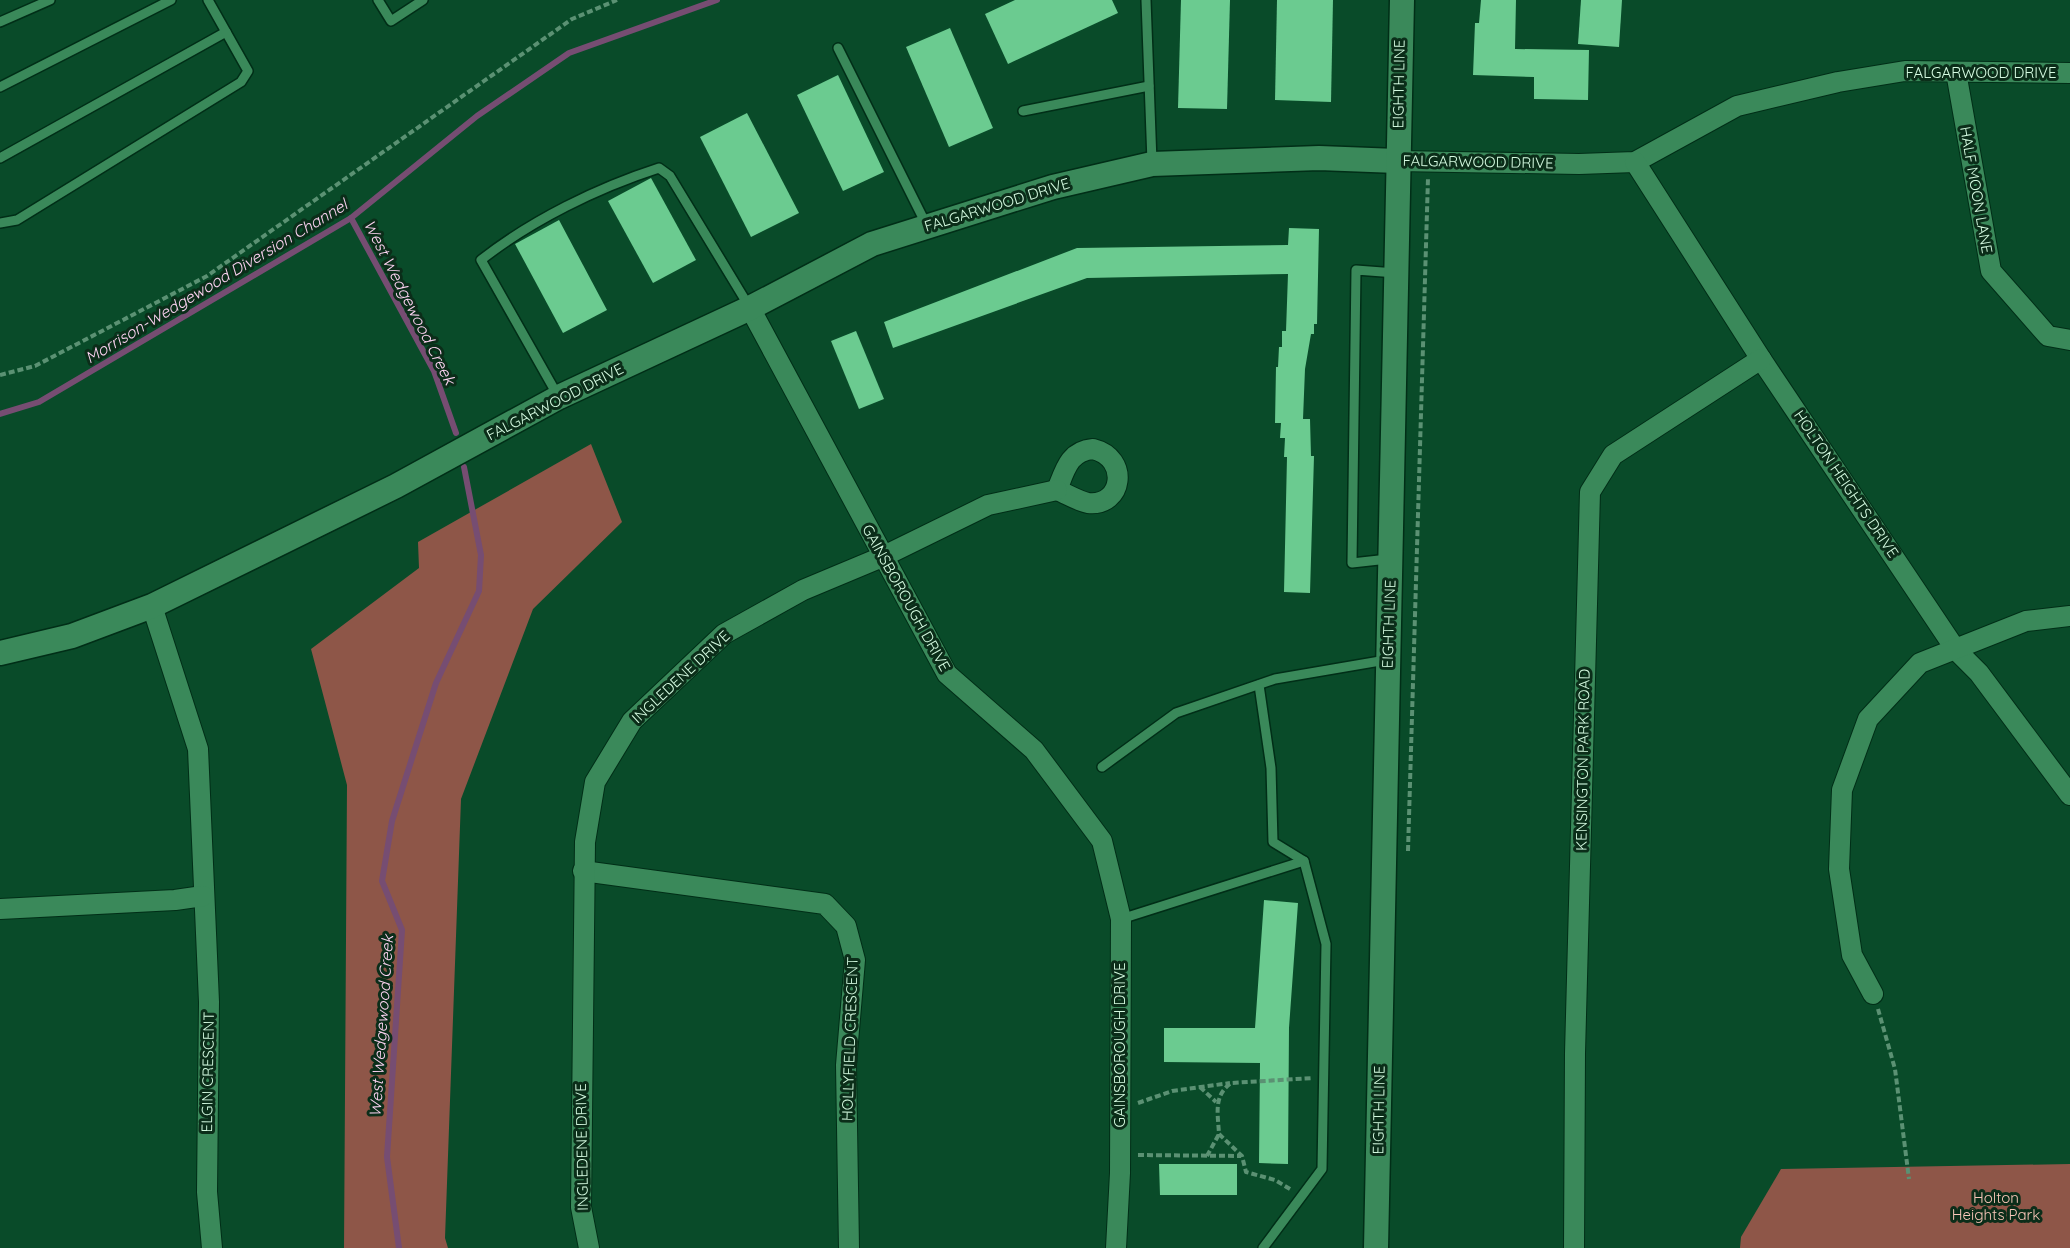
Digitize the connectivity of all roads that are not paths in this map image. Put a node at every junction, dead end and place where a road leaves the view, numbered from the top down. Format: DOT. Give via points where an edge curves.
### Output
graph roads {
  1 [pos="50,0"];
  2 [pos="171,0"];
  3 [pos="208,0"];
  4 [pos="378,0"];
  5 [pos="423,0"];
  6 [pos="1146,0"];
  7 [pos="1402,0"];
  8 [pos="0,22"];
  9 [pos="226,32"];
  10 [pos="838,48"];
  11 [pos="1956,72"];
  12 [pos="2070,73"];
  13 [pos="1149,86"];
  14 [pos="0,87"];
  15 [pos="1023,111"];
  16 [pos="0,158"];
  17 [pos="1397,161"];
  18 [pos="1635,162"];
  19 [pos="1152,164"];
  20 [pos="0,223"];
  21 [pos="927,226"];
  22 [pos="1396,273"];
  23 [pos="750,308"];
  24 [pos="2070,340"];
  25 [pos="1761,359"];
  26 [pos="559,397"];
  27 [pos="1057,490"];
  28 [pos="882,557"];
  29 [pos="1392,559"];
  30 [pos="152,606"];
  31 [pos="2070,616"];
  32 [pos="1956,650"];
  33 [pos="0,653"];
  34 [pos="1388,660"];
  35 [pos="1259,685"];
  36 [pos="1102,767"];
  37 [pos="2070,795"];
  38 [pos="1305,861"];
  39 [pos="583,871"];
  40 [pos="203,896"];
  41 [pos="0,909"];
  42 [pos="1121,919"];
  43 [pos="1873,994"];
  44 [pos="212,1248"];
  45 [pos="589,1248"];
  46 [pos="849,1248"];
  47 [pos="1116,1248"];
  48 [pos="1263,1248"];
  49 [pos="1376,1248"];
  50 [pos="1574,1248"];
  1 -- 8 [label="lane"];
  2 -- 14 [label="lane"];
  3 -- 9 [label="lane"];
  4 -- 5 [label="lane" via="391,21"];
  6 -- 13 [label="lane"];
  7 -- 17 [label="street, EIGHTH LINE"];
  9 -- 16 [label="lane"];
  9 -- 20 [label="lane" via="248,71 241,82 17,220"];
  10 -- 21 [label="lane"];
  11 -- 12 [label="street, FALGARWOOD DRIVE"];
  11 -- 18 [label="street, FALGARWOOD DRIVE" via="1905,71 1737,106"];
  11 -- 24 [label="street, HALF MOON LANE" via="1990,271 2048,336"];
  13 -- 15 [label="lane"];
  13 -- 19 [label="lane"];
  17 -- 18 [label="street, FALGARWOOD DRIVE"];
  17 -- 19 [label="street, FALGARWOOD DRIVE" via="1319,158"];
  17 -- 22 [label="street, EIGHTH LINE"];
  18 -- 25 [label="street, HOLTON HEIGHTS DRIVE"];
  19 -- 21 [label="street, FALGARWOOD DRIVE" via="1053,187"];
  21 -- 23 [label="street, FALGARWOOD DRIVE" via="872,244"];
  22 -- 29 [label="street, EIGHTH LINE"];
  22 -- 29 [label="lane" via="1356,270 1352,563"];
  23 -- 26 [label="street, FALGARWOOD DRIVE"];
  23 -- 26 [label="lane" via="670,176 659,168 620,181 508,239 481,260"];
  23 -- 28 [label="street, GAINSBOROUGH DRIVE"];
  25 -- 32 [label="street, HOLTON HEIGHTS DRIVE"];
  25 -- 50 [label="street, KENSINGTON PARK ROAD" via="1613,455 1590,492 1575,1053"];
  26 -- 30 [label="street, FALGARWOOD DRIVE" via="396,486"];
  27 -- 28 [label="street, INGLEDENE DRIVE" via="988,505"];
  28 -- 39 [label="street, INGLEDENE DRIVE" via="803,590 724,634 632,721 595,782"];
  28 -- 42 [label="street, GAINSBOROUGH DRIVE" via="947,674 1034,750 1102,841"];
  29 -- 34 [label="street, EIGHTH LINE"];
  30 -- 33 [label="street, FALGARWOOD DRIVE" via="72,636"];
  30 -- 40 [label="street, ELGIN CRESCENT" via="198,749"];
  31 -- 32 [label="street" via="2026,621"];
  32 -- 37 [label="street, HOLTON HEIGHTS DRIVE" via="1979,673"];
  32 -- 43 [label="street" via="1920,663 1868,719 1842,790 1839,869 1852,955"];
  34 -- 35 [label="lane"];
  34 -- 49 [label="street, EIGHTH LINE"];
  35 -- 36 [label="lane" via="1176,713"];
  35 -- 38 [label="lane" via="1271,768 1274,842"];
  38 -- 42 [label="lane"];
  38 -- 48 [label="lane" via="1326,944 1322,1168"];
  39 -- 45 [label="street, INGLEDENE DRIVE" via="581,1207"];
  39 -- 46 [label="street, HOLLYFIELD CRESCENT" via="825,904 846,926 855,960 846,1065"];
  40 -- 41 [label="street"];
  40 -- 44 [label="street, ELGIN CRESCENT" via="209,1002 207,1192"];
  42 -- 47 [label="street, GAINSBOROUGH DRIVE"];
}
